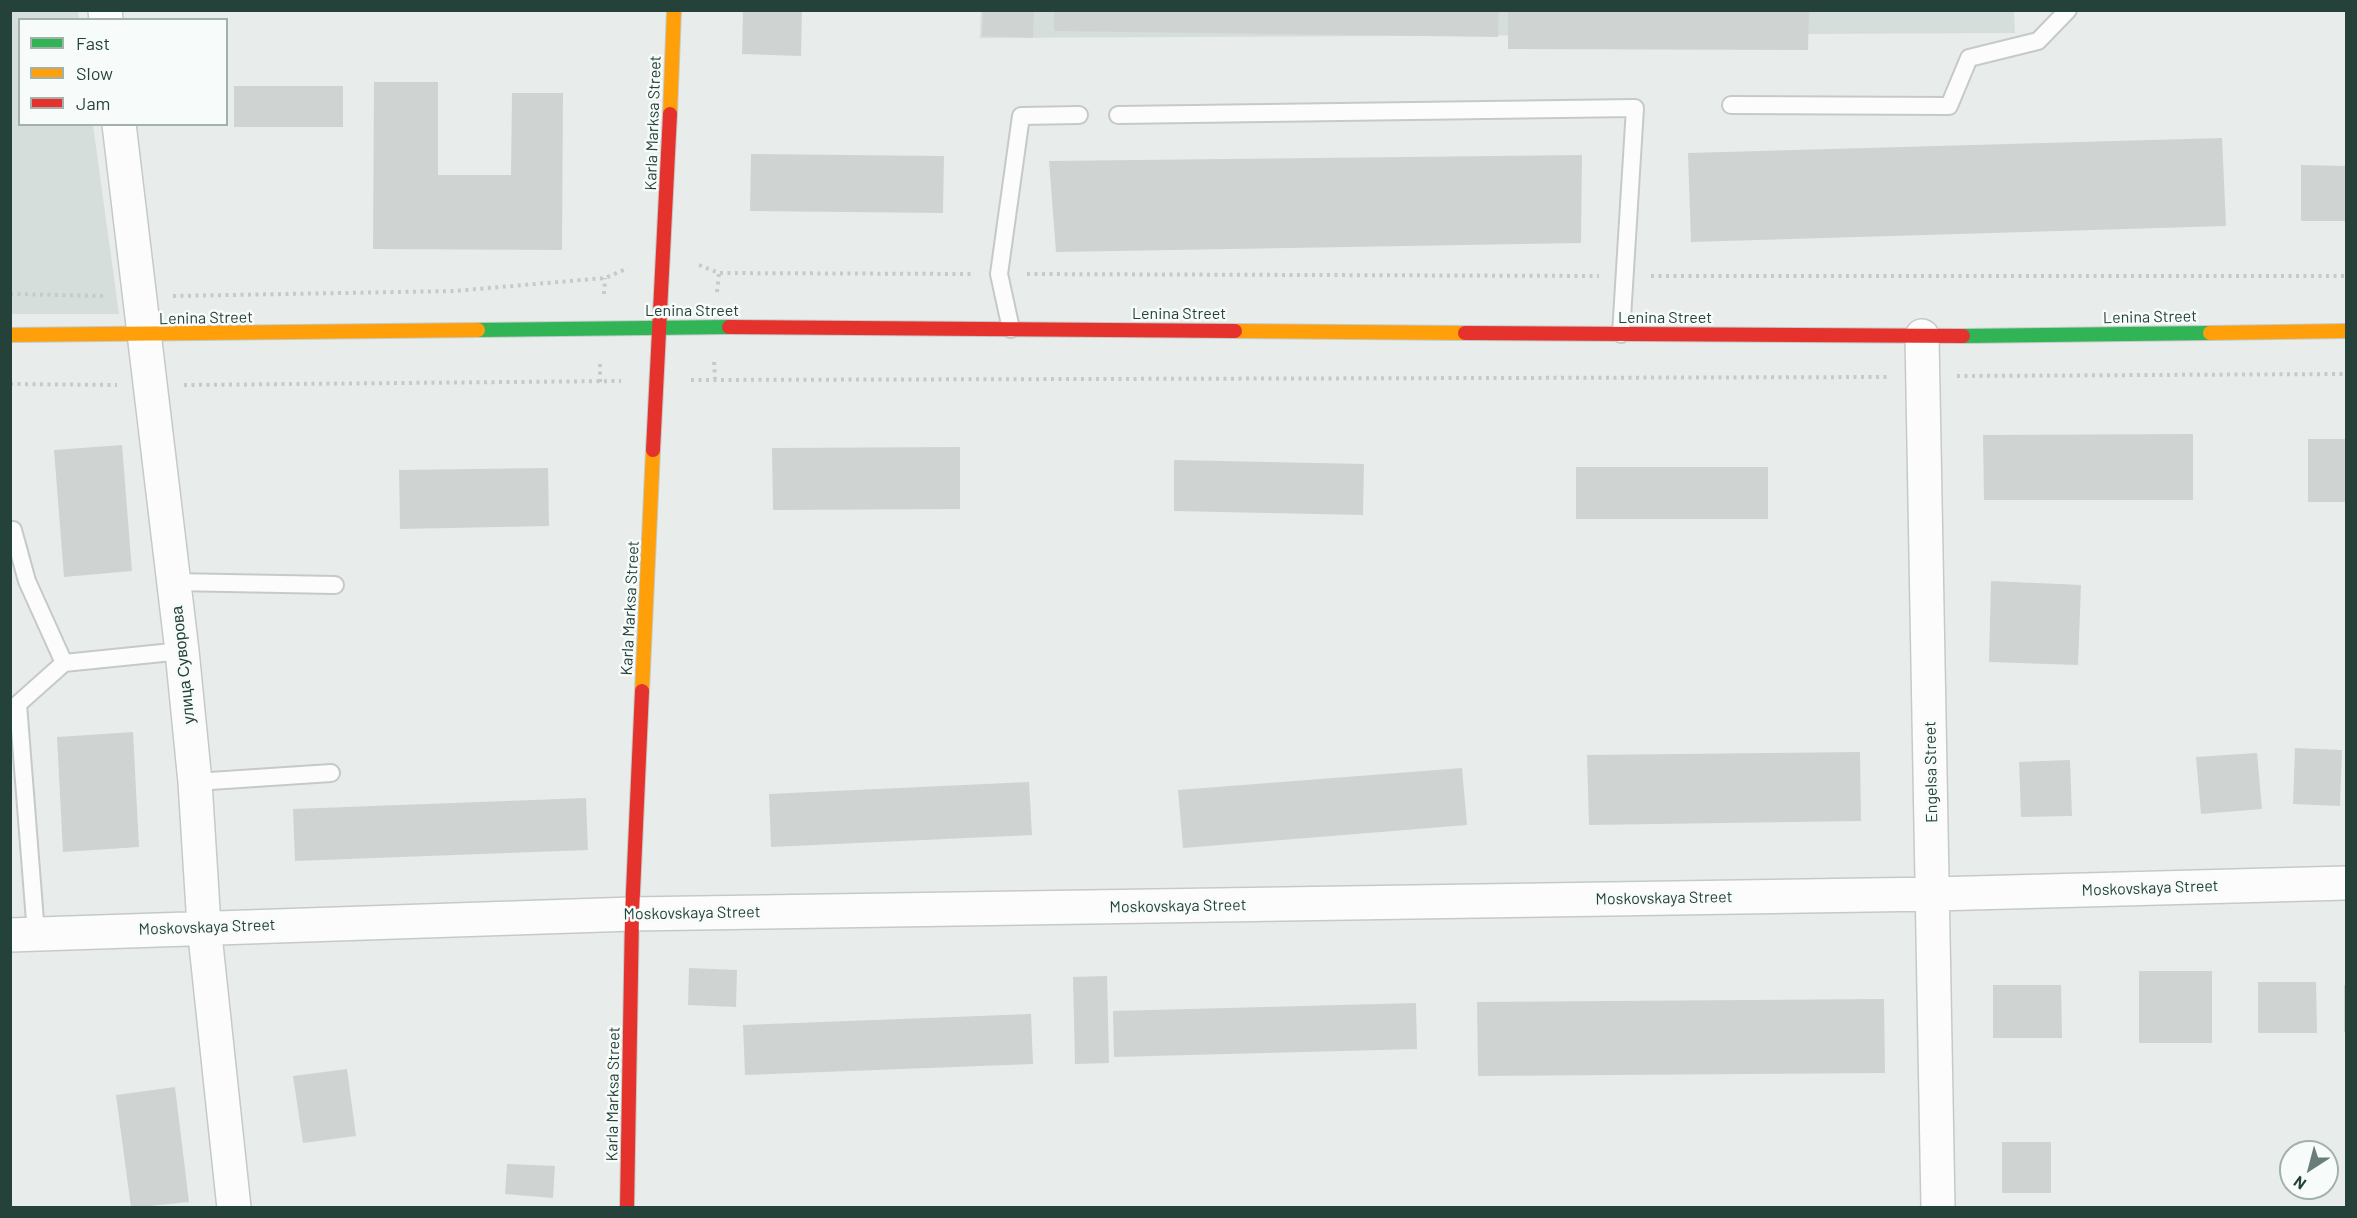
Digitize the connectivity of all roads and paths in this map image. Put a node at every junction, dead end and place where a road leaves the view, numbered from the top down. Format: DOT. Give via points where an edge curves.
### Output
graph roads {
  1 [pos="674,10"];
  2 [pos="2068,10"];
  3 [pos="1731,105"];
  4 [pos="1079,115"];
  5 [pos="1118,115"];
  6 [pos="119,126"];
  7 [pos="665,252"];
  8 [pos="999,274"];
  9 [pos="1623,276"];
  10 [pos="2346,276"];
  11 [pos="10,294"];
  12 [pos="140,297"];
  13 [pos="659,328"];
  14 [pos="1011,329"];
  15 [pos="2346,331"];
  16 [pos="10,334"];
  17 [pos="1621,334"];
  18 [pos="145,335"];
  19 [pos="1922,336"];
  20 [pos="2346,374"];
  21 [pos="1923,376"];
  22 [pos="656,381"];
  23 [pos="10,384"];
  24 [pos="151,385"];
  25 [pos="13,530"];
  26 [pos="173,582"];
  27 [pos="335,585"];
  28 [pos="182,651"];
  29 [pos="64,663"];
  30 [pos="331,773"];
  31 [pos="195,782"];
  32 [pos="2346,883"];
  33 [pos="1934,894"];
  34 [pos="632,914"];
  35 [pos="204,926"];
  36 [pos="23,934"];
  37 [pos="234,1208"];
  38 [pos="627,1208"];
  39 [pos="1938,1208"];
  1 -- 7 [label="main road, Karla Marksa Street"];
  2 -- 3 [label="lane" via="2038,41 1969,58 1948,106"];
  4 -- 8 [label="lane" via="1021,116"];
  5 -- 9 [label="lane" via="1635,108"];
  6 -- 12 [label="street, улица Суворова"];
  7 -- 8 [label="path" via="719,273"];
  7 -- 12 [label="path" via="605,278 501,287"];
  7 -- 13 [label="main road, Karla Marksa Street"];
  8 -- 9 [label="path"];
  8 -- 14 [label="lane"];
  9 -- 10 [label="path"];
  9 -- 17 [label="lane"];
  11 -- 12 [label="path"];
  12 -- 18 [label="street, улица Суворова"];
  13 -- 14 [label="main road, Lenina Street"];
  13 -- 18 [label="main road, Lenina Street"];
  13 -- 22 [label="main road, Karla Marksa Street"];
  14 -- 17 [label="main road, Lenina Street"];
  15 -- 19 [label="main road, Lenina Street"];
  16 -- 18 [label="main road, Lenina Street"];
  17 -- 19 [label="main road, Lenina Street"];
  18 -- 24 [label="street, улица Суворова"];
  19 -- 21 [label="street, Engelsa Street"];
  20 -- 21 [label="path"];
  21 -- 22 [label="path"];
  21 -- 33 [label="street, Engelsa Street"];
  22 -- 24 [label="path"];
  22 -- 34 [label="main road, Karla Marksa Street"];
  23 -- 24 [label="path"];
  24 -- 26 [label="street, улица Суворова"];
  25 -- 29 [label="lane" via="27,580"];
  26 -- 27 [label="lane"];
  26 -- 28 [label="street, улица Суворова"];
  28 -- 29 [label="lane"];
  28 -- 31 [label="street, улица Суворова"];
  29 -- 36 [label="lane" via="18,704"];
  30 -- 31 [label="lane"];
  31 -- 35 [label="street, улица Суворова"];
  32 -- 33 [label="street, Moskovskaya Street"];
  33 -- 34 [label="street, Moskovskaya Street"];
  33 -- 39 [label="street, Engelsa Street"];
  34 -- 35 [label="street, Moskovskaya Street"];
  34 -- 38 [label="main road, Karla Marksa Street"];
  35 -- 36 [label="street, Moskovskaya Street"];
  35 -- 37 [label="street, улица Суворова"];
}
